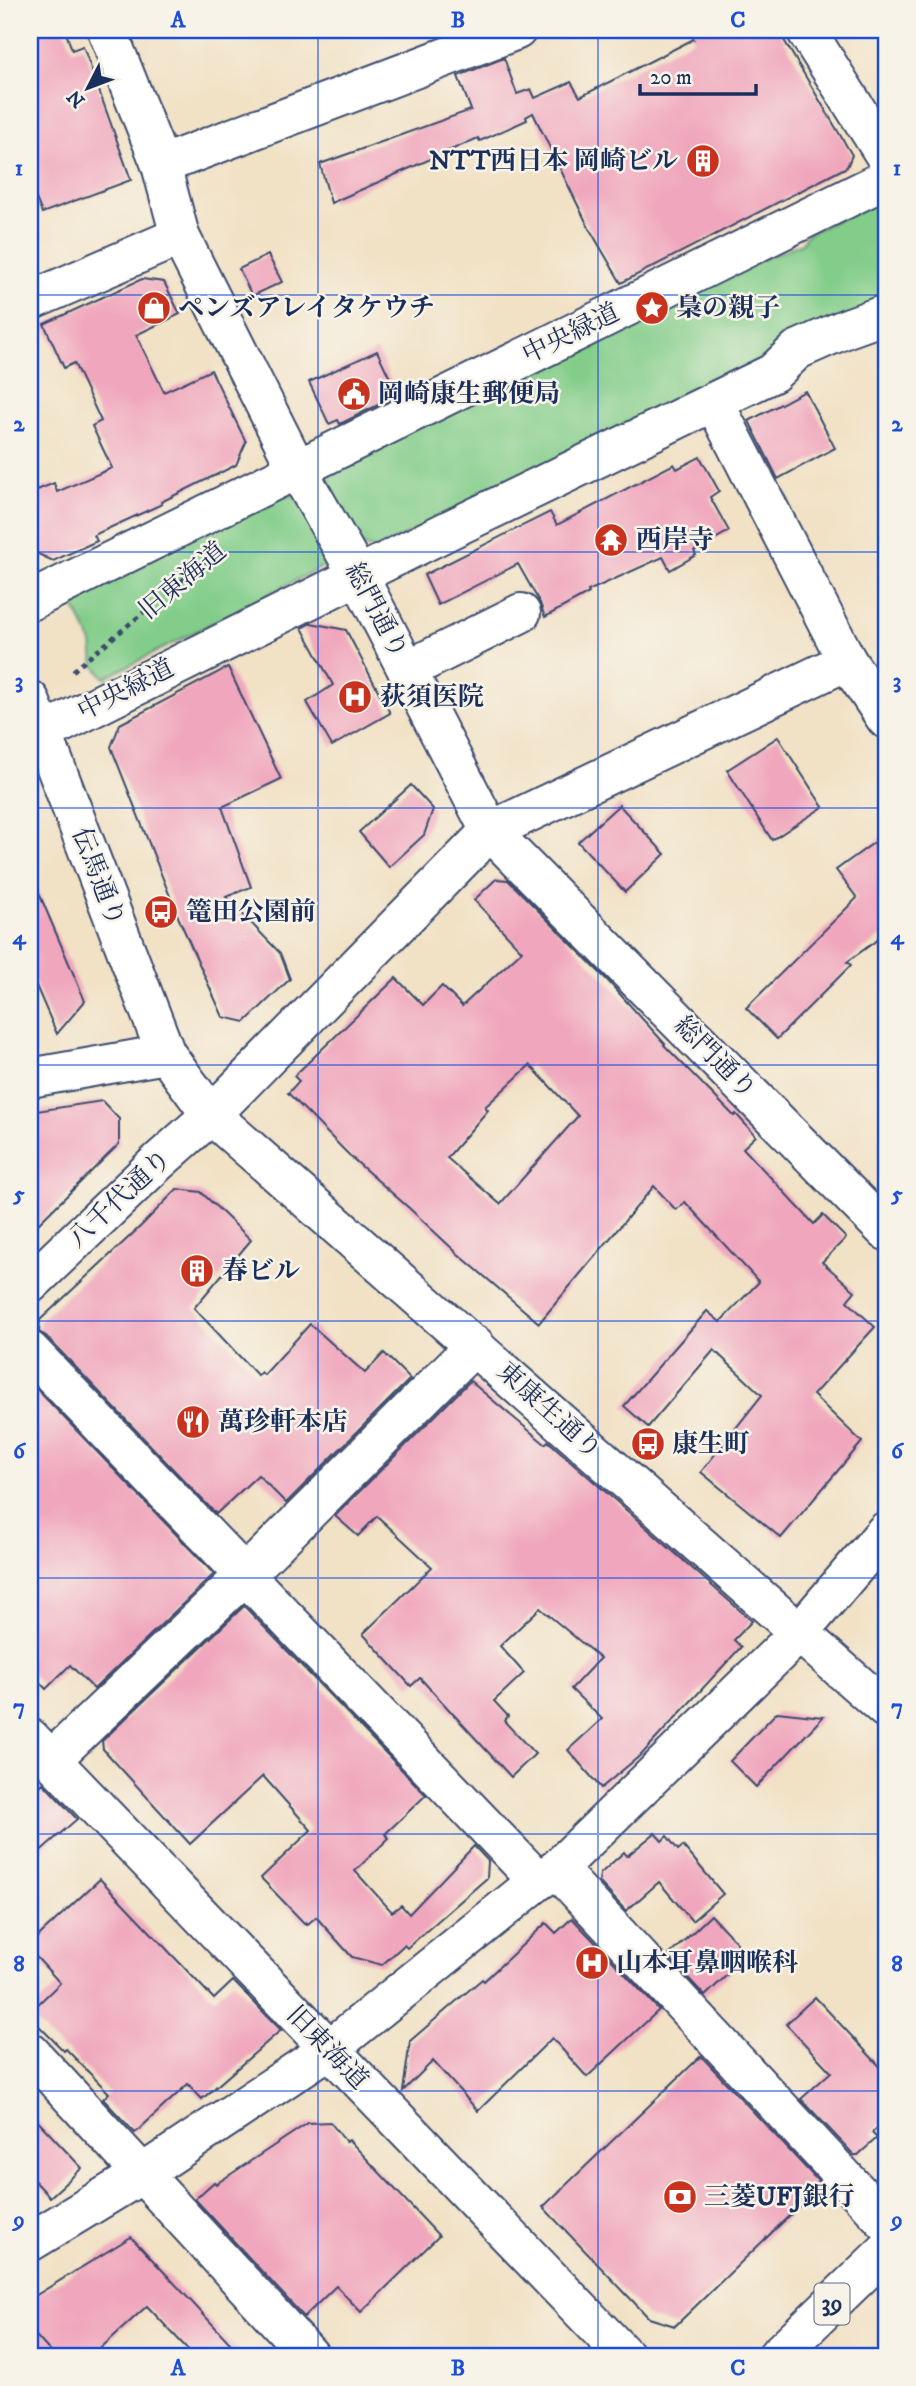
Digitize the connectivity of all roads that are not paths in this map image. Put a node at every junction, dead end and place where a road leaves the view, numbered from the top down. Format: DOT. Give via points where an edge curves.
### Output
graph roads {
  1 [pos="107,30"];
  2 [pos="517,30"];
  3 [pos="806,30"];
  4 [pos="886,157"];
  5 [pos="161,164"];
  6 [pos="886,179"];
  7 [pos="180,236"];
  8 [pos="30,301"];
  9 [pos="886,314"];
  10 [pos="714,402"];
  11 [pos="297,469"];
  12 [pos="358,575"];
  13 [pos="30,601"];
  14 [pos="521,613"];
  15 [pos="847,662"];
  16 [pos="407,670"];
  17 [pos="36,716"];
  18 [pos="886,719"];
  19 [pos="490,831"];
  20 [pos="166,1054"];
  21 [pos="30,1078"];
  22 [pos="211,1115"];
  23 [pos="886,1231"];
  24 [pos="30,1284"];
  25 [pos="475,1345"];
  26 [pos="30,1351"];
  27 [pos="886,1531"];
  28 [pos="245,1575"];
  29 [pos="799,1633"];
  30 [pos="886,1709"];
  31 [pos="40,1749"];
  32 [pos="548,1875"];
  33 [pos="328,2050"];
  34 [pos="30,2052"];
  35 [pos="142,2174"];
  36 [pos="886,2222"];
  37 [pos="30,2242"];
  38 [pos="886,2251"];
  39 [pos="310,2356"];
  40 [pos="625,2356"];
  41 [pos="777,2356"];
  1 -- 5 [label="street, 総門通り"];
  2 -- 5 [label="street"];
  3 -- 4 [label="street"];
  5 -- 7 [label="street, 総門通り"];
  6 -- 11 [label="street, 中央緑道"];
  7 -- 8 [label="street"];
  7 -- 11 [label="street, 総門通り"];
  9 -- 10 [label="street, 中央緑道" via="797,350 772,373"];
  10 -- 12 [label="street, 中央緑道"];
  10 -- 15 [label="street"];
  11 -- 12 [label="street, 総門通り"];
  11 -- 13 [label="street, 中央緑道"];
  12 -- 16 [label="street, 総門通り"];
  12 -- 17 [label="street, 中央緑道"];
  14 -- 16 [label="street"];
  15 -- 18 [label="street"];
  15 -- 19 [label="street"];
  16 -- 19 [label="street, 総門通り"];
  17 -- 20 [label="street, 伝馬通り"];
  19 -- 22 [label="street, 八千代通り"];
  19 -- 23 [label="street, 総門通り"];
  20 -- 21 [label="street"];
  20 -- 22 [label="street, 伝馬通り"];
  22 -- 24 [label="street, 八千代通り"];
  22 -- 25 [label="street, 東康生通り"];
  25 -- 28 [label="street"];
  25 -- 29 [label="street, 東康生通り"];
  26 -- 28 [label="street"];
  27 -- 29 [label="street"];
  28 -- 31 [label="street"];
  28 -- 32 [label="street"];
  29 -- 30 [label="street, 東康生通り"];
  29 -- 32 [label="street"];
  31 -- 33 [label="street, 旧東海道"];
  32 -- 33 [label="street"];
  32 -- 36 [label="street"];
  33 -- 35 [label="street"];
  33 -- 40 [label="street, 旧東海道"];
  34 -- 35 [label="street"];
  35 -- 37 [label="street"];
  35 -- 39 [label="street"];
  38 -- 41 [label="street, 39"];
}
